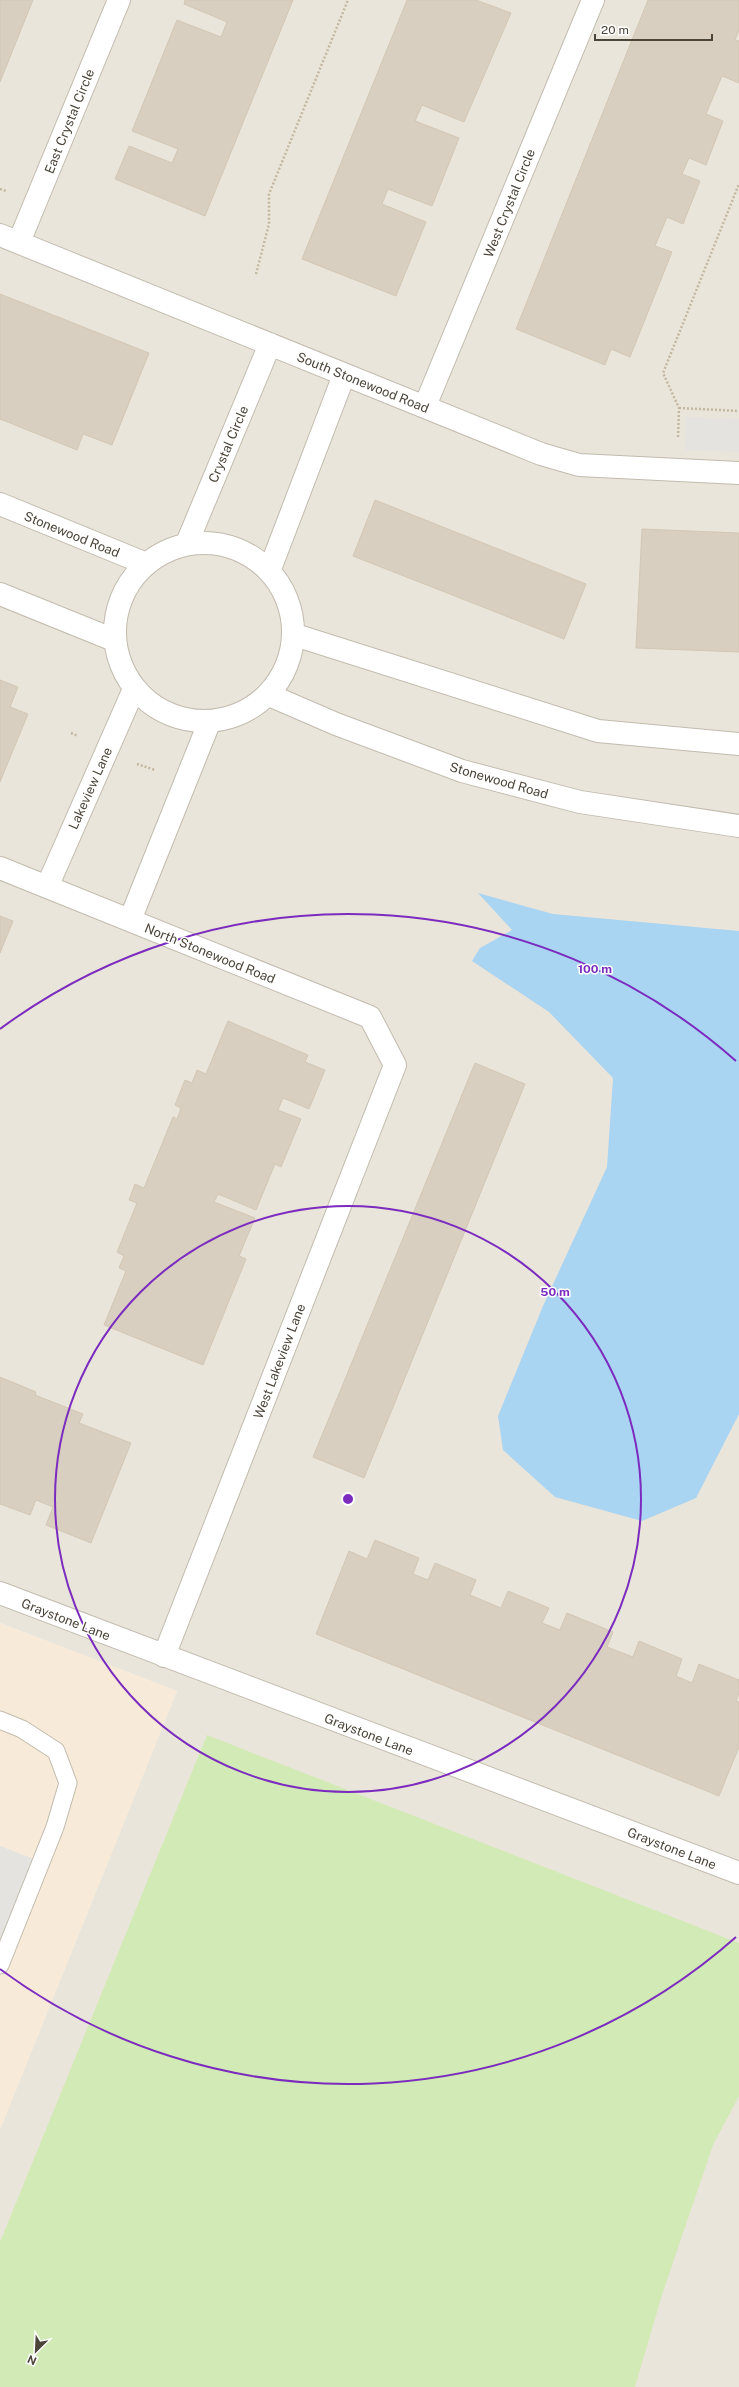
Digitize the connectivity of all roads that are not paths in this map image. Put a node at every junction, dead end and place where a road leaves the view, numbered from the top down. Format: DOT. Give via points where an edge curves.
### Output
graph roads {
  1 [pos="119,0"];
  2 [pos="593,0"];
  3 [pos="10,238"];
  4 [pos="270,344"];
  5 [pos="344,375"];
  6 [pos="424,406"];
  7 [pos="739,473"];
  8 [pos="0,504"];
  9 [pos="187,543"];
  10 [pos="144,563"];
  11 [pos="270,569"];
  12 [pos="0,594"];
  13 [pos="295,635"];
  14 [pos="114,640"];
  15 [pos="134,689"];
  16 [pos="270,695"];
  17 [pos="209,723"];
  18 [pos="739,744"];
  19 [pos="739,826"];
  20 [pos="0,868"];
  21 [pos="47,887"];
  22 [pos="130,920"];
  23 [pos="395,1065"];
  24 [pos="0,1593"];
  25 [pos="164,1656"];
  26 [pos="0,1720"];
  27 [pos="739,1872"];
  28 [pos="0,1965"];
  1 -- 3 [label="street, East Crystal Circle"];
  2 -- 6 [label="street, West Crystal Circle"];
  3 -- 4 [label="street, South Stonewood Road"];
  4 -- 5 [label="street, South Stonewood Road"];
  4 -- 9 [label="street, Crystal Circle"];
  5 -- 6 [label="street, South Stonewood Road"];
  5 -- 11 [label="street"];
  6 -- 7 [label="street, South Stonewood Road" via="541,454 579,465"];
  8 -- 10 [label="street, Stonewood Road"];
  9 -- 10 [label="street"];
  9 -- 11 [label="street" via="232,545"];
  10 -- 14 [label="street" via="126,586 116,611"];
  11 -- 13 [label="street" via="289,600"];
  12 -- 14 [label="street"];
  13 -- 16 [label="street" via="288,668"];
  13 -- 18 [label="street" via="598,731"];
  14 -- 15 [label="street"];
  15 -- 17 [label="street" via="167,715"];
  15 -- 21 [label="street, Lakeview Lane"];
  16 -- 17 [label="street" via="242,715"];
  16 -- 19 [label="street, Stonewood Road" via="336,724 462,771 580,802"];
  17 -- 22 [label="street"];
  20 -- 21 [label="street, North Stonewood Road"];
  21 -- 22 [label="street, North Stonewood Road"];
  22 -- 23 [label="street, North Stonewood Road" via="370,1017"];
  23 -- 25 [label="street, West Lakeview Lane"];
  24 -- 25 [label="street, Graystone Lane"];
  25 -- 27 [label="street, Graystone Lane"];
  26 -- 28 [label="lane" via="22,1729 56,1751 68,1783 55,1827"];
}
